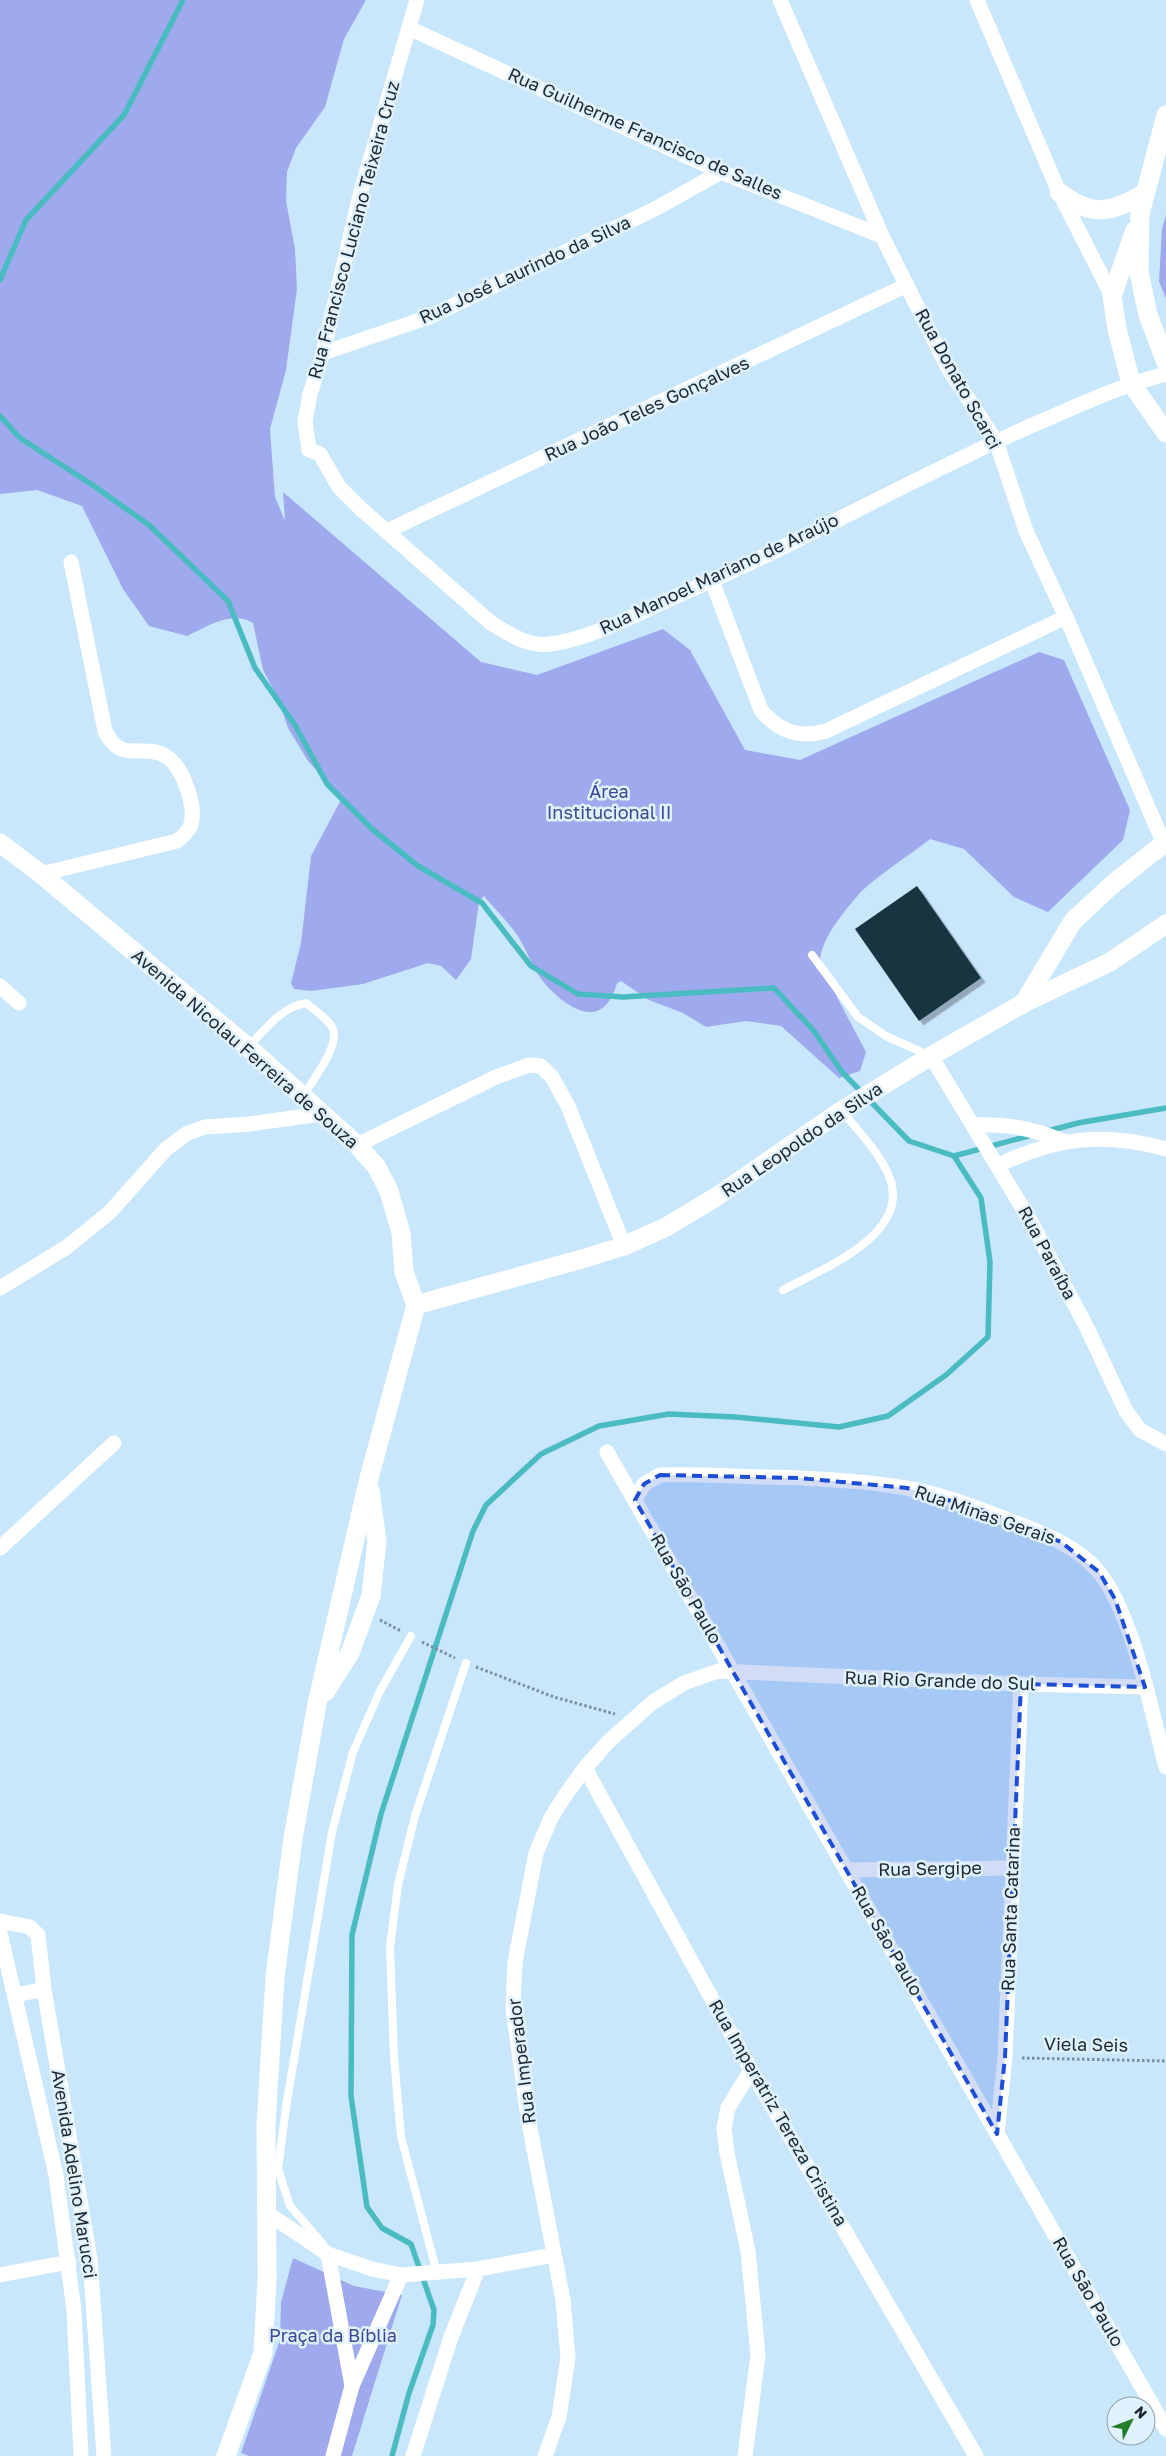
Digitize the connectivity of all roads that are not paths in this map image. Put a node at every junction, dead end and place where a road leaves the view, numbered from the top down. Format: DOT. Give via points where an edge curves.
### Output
graph roads {
  1 [pos="417,0"];
  2 [pos="780,0"];
  3 [pos="977,0"];
  4 [pos="409,28"];
  5 [pos="1166,115"];
  6 [pos="721,172"];
  7 [pos="1059,192"];
  8 [pos="1145,193"];
  9 [pos="1140,214"];
  10 [pos="882,236"];
  11 [pos="907,285"];
  12 [pos="1112,296"];
  13 [pos="323,353"];
  14 [pos="1166,362"];
  15 [pos="1166,374"];
  16 [pos="1132,383"];
  17 [pos="1166,433"];
  18 [pos="996,441"];
  19 [pos="320,454"];
  20 [pos="387,531"];
  21 [pos="71,562"];
  22 [pos="712,581"];
  23 [pos="1066,618"];
  24 [pos="0,843"];
  25 [pos="1165,843"];
  26 [pos="41,874"];
  27 [pos="1166,924"];
  28 [pos="812,955"];
  29 [pos="0,986"];
  30 [pos="19,1003"];
  31 [pos="1024,1003"];
  32 [pos="248,1047"];
  33 [pos="931,1056"];
  34 [pos="302,1097"];
  35 [pos="841,1111"];
  36 [pos="321,1114"];
  37 [pos="974,1125"];
  38 [pos="1063,1141"];
  39 [pos="357,1145"];
  40 [pos="1166,1149"];
  41 [pos="999,1165"];
  42 [pos="624,1246"];
  43 [pos="0,1288"];
  44 [pos="783,1290"];
  45 [pos="416,1305"];
  46 [pos="114,1443"];
  47 [pos="1166,1444"];
  48 [pos="607,1452"];
  49 [pos="369,1478"];
  50 [pos="635,1500"];
  51 [pos="0,1548"];
  52 [pos="411,1636"];
  53 [pos="466,1662"];
  54 [pos="734,1673"];
  55 [pos="1021,1684"];
  56 [pos="1145,1687"];
  57 [pos="317,1704"];
  58 [pos="1166,1767"];
  59 [pos="585,1768"];
  60 [pos="1013,1868"];
  61 [pos="846,1870"];
  62 [pos="0,1921"];
  63 [pos="0,1932"];
  64 [pos="44,1989"];
  65 [pos="16,1996"];
  66 [pos="751,2070"];
  67 [pos="997,2134"];
  68 [pos="267,2213"];
  69 [pos="554,2255"];
  70 [pos="334,2256"];
  71 [pos="69,2262"];
  72 [pos="478,2269"];
  73 [pos="437,2273"];
  74 [pos="0,2275"];
  75 [pos="401,2275"];
  76 [pos="352,2386"];
  77 [pos="1166,2429"];
  78 [pos="81,2456"];
  79 [pos="104,2456"];
  80 [pos="226,2456"];
  81 [pos="332,2456"];
  82 [pos="412,2456"];
  83 [pos="545,2456"];
  84 [pos="745,2456"];
  85 [pos="976,2456"];
  1 -- 4 [label="street, Rua Francisco Luciano Teixeira Cruz"];
  2 -- 10 [label="street, Rua Donato Scarci"];
  3 -- 7 [label="street"];
  4 -- 6 [label="street, Rua Guilherme Francisco de Salles"];
  4 -- 13 [label="street, Rua Francisco Luciano Teixeira Cruz" via="361,191"];
  5 -- 8 [label="street"];
  6 -- 10 [label="street, Rua Guilherme Francisco de Salles"];
  6 -- 13 [label="street, Rua José Laurindo da Silva" via="655,209 430,317"];
  7 -- 8 [label="street" via="1081,207 1095,210 1117,208"];
  7 -- 12 [label="street"];
  8 -- 9 [label="street"];
  9 -- 12 [label="street"];
  9 -- 14 [label="street" via="1139,272 1148,315"];
  10 -- 11 [label="street, Rua Donato Scarci"];
  11 -- 18 [label="street, Rua Donato Scarci" via="948,368"];
  11 -- 20 [label="street, Rua João Teles Gonçalves"];
  12 -- 16 [label="street" via="1117,329"];
  13 -- 19 [label="street, Rua Francisco Luciano Teixeira Cruz" via="305,421 308,450"];
  15 -- 16 [label="street, Rua Manoel Mariano de Araújo"];
  16 -- 17 [label="street"];
  16 -- 18 [label="street, Rua Manoel Mariano de Araújo"];
  18 -- 22 [label="street, Rua Manoel Mariano de Araújo"];
  18 -- 23 [label="street, Rua Donato Scarci" via="1026,531"];
  19 -- 20 [label="street, Rua Manoel Mariano de Araújo" via="339,487"];
  20 -- 22 [label="street, Rua Manoel Mariano de Araújo" via="491,623 534,644 574,640"];
  21 -- 26 [label="street" via="105,731 111,743 122,750 167,757 183,778 192,816 185,834 176,841"];
  22 -- 23 [label="street" via="761,710 774,724 799,734 826,731"];
  23 -- 25 [label="street, Rua Donato Scarci"];
  24 -- 26 [label="street, Avenida Nicolau Ferreira de Souza"];
  25 -- 31 [label="street" via="1073,921"];
  26 -- 32 [label="street, Avenida Nicolau Ferreira de Souza"];
  27 -- 31 [label="street, Rua Leopoldo da Silva" via="1110,962"];
  28 -- 33 [label="lane" via="858,1017 886,1036"];
  29 -- 30 [label="street"];
  31 -- 33 [label="street, Rua Leopoldo da Silva"];
  32 -- 34 [label="street, Avenida Nicolau Ferreira de Souza"];
  32 -- 34 [label="lane" via="284,1011 295,1005 306,1003 326,1021 332,1027 335,1039"];
  33 -- 35 [label="street, Rua Leopoldo da Silva"];
  33 -- 37 [label="street, Rua Paraíba"];
  34 -- 36 [label="street, Avenida Nicolau Ferreira de Souza"];
  35 -- 42 [label="street, Rua Leopoldo da Silva" via="716,1197 666,1227"];
  35 -- 44 [label="lane" via="871,1147 889,1177 894,1200 890,1216 870,1239"];
  36 -- 39 [label="street, Avenida Nicolau Ferreira de Souza"];
  36 -- 43 [label="street" via="205,1127 186,1134 166,1149 110,1212 68,1247"];
  37 -- 38 [label="street" via="1023,1127"];
  37 -- 41 [label="street, Rua Paraíba"];
  38 -- 40 [label="street" via="1136,1141"];
  38 -- 41 [label="street" via="1034,1149"];
  39 -- 42 [label="street" via="496,1077 529,1065 541,1066 552,1076 568,1106"];
  39 -- 45 [label="street, Avenida Nicolau Ferreira de Souza" via="376,1166 389,1191 401,1233 404,1272"];
  41 -- 47 [label="street, Rua Paraíba" via="1087,1328 1126,1411 1140,1430"];
  42 -- 45 [label="street, Rua Leopoldo da Silva"];
  45 -- 49 [label="street"];
  46 -- 51 [label="street"];
  48 -- 50 [label="street, Rua São Paulo"];
  49 -- 57 [label="street"];
  49 -- 57 [label="street" via="377,1541 371,1596 350,1653"];
  50 -- 54 [label="street, Rua São Paulo"];
  50 -- 56 [label="street, Rua Minas Gerais" via="644,1484 660,1475 861,1481 907,1488 1002,1518 1061,1542 1082,1555 1099,1572 1115,1599 1133,1644"];
  52 -- 70 [label="lane" via="380,1691 353,1752 332,1832 278,2169 290,2206"];
  53 -- 73 [label="lane" via="416,1816 398,1885 390,1947 394,2057 402,2138"];
  54 -- 55 [label="street, Rua Rio Grande do Sul"];
  54 -- 59 [label="street, Rua Imperador" via="718,1672 684,1683 653,1702 632,1718"];
  54 -- 61 [label="street, Rua São Paulo"];
  55 -- 56 [label="street, Rua Rio Grande do Sul"];
  55 -- 60 [label="street, Rua Santa Catarina"];
  56 -- 58 [label="street, Rua Minas Gerais"];
  57 -- 68 [label="street" via="293,1838 275,1977 266,2124"];
  59 -- 66 [label="street, Rua Imperatriz Tereza Cristina"];
  59 -- 69 [label="street, Rua Imperador" via="551,1818 536,1854 515,1962 512,2008 528,2118"];
  60 -- 61 [label="street, Rua Sergipe"];
  60 -- 67 [label="street, Rua Santa Catarina" via="1005,2057"];
  61 -- 67 [label="street, Rua São Paulo"];
  62 -- 64 [label="street, Avenida Adelino Marucci" via="30,1927 38,1935"];
  63 -- 65 [label="street, Avenida Adelino Marucci"];
  64 -- 65 [label="street"];
  64 -- 79 [label="street, Avenida Adelino Marucci" via="90,2259"];
  65 -- 71 [label="street, Avenida Adelino Marucci" via="56,2175"];
  66 -- 84 [label="street" via="728,2108 724,2128 748,2251 758,2355"];
  66 -- 85 [label="street, Rua Imperatriz Tereza Cristina"];
  67 -- 77 [label="street, Rua São Paulo"];
  68 -- 70 [label="street"];
  68 -- 80 [label="street" via="262,2353"];
  69 -- 72 [label="street"];
  69 -- 83 [label="street, Rua Imperador" via="563,2300 568,2358 559,2418"];
  70 -- 75 [label="street" via="372,2270"];
  70 -- 76 [label="street"];
  71 -- 74 [label="street"];
  71 -- 78 [label="street, Avenida Adelino Marucci"];
  72 -- 73 [label="street"];
  72 -- 82 [label="street" via="451,2337"];
  73 -- 75 [label="street"];
  75 -- 76 [label="street"];
  76 -- 81 [label="street"];
}
